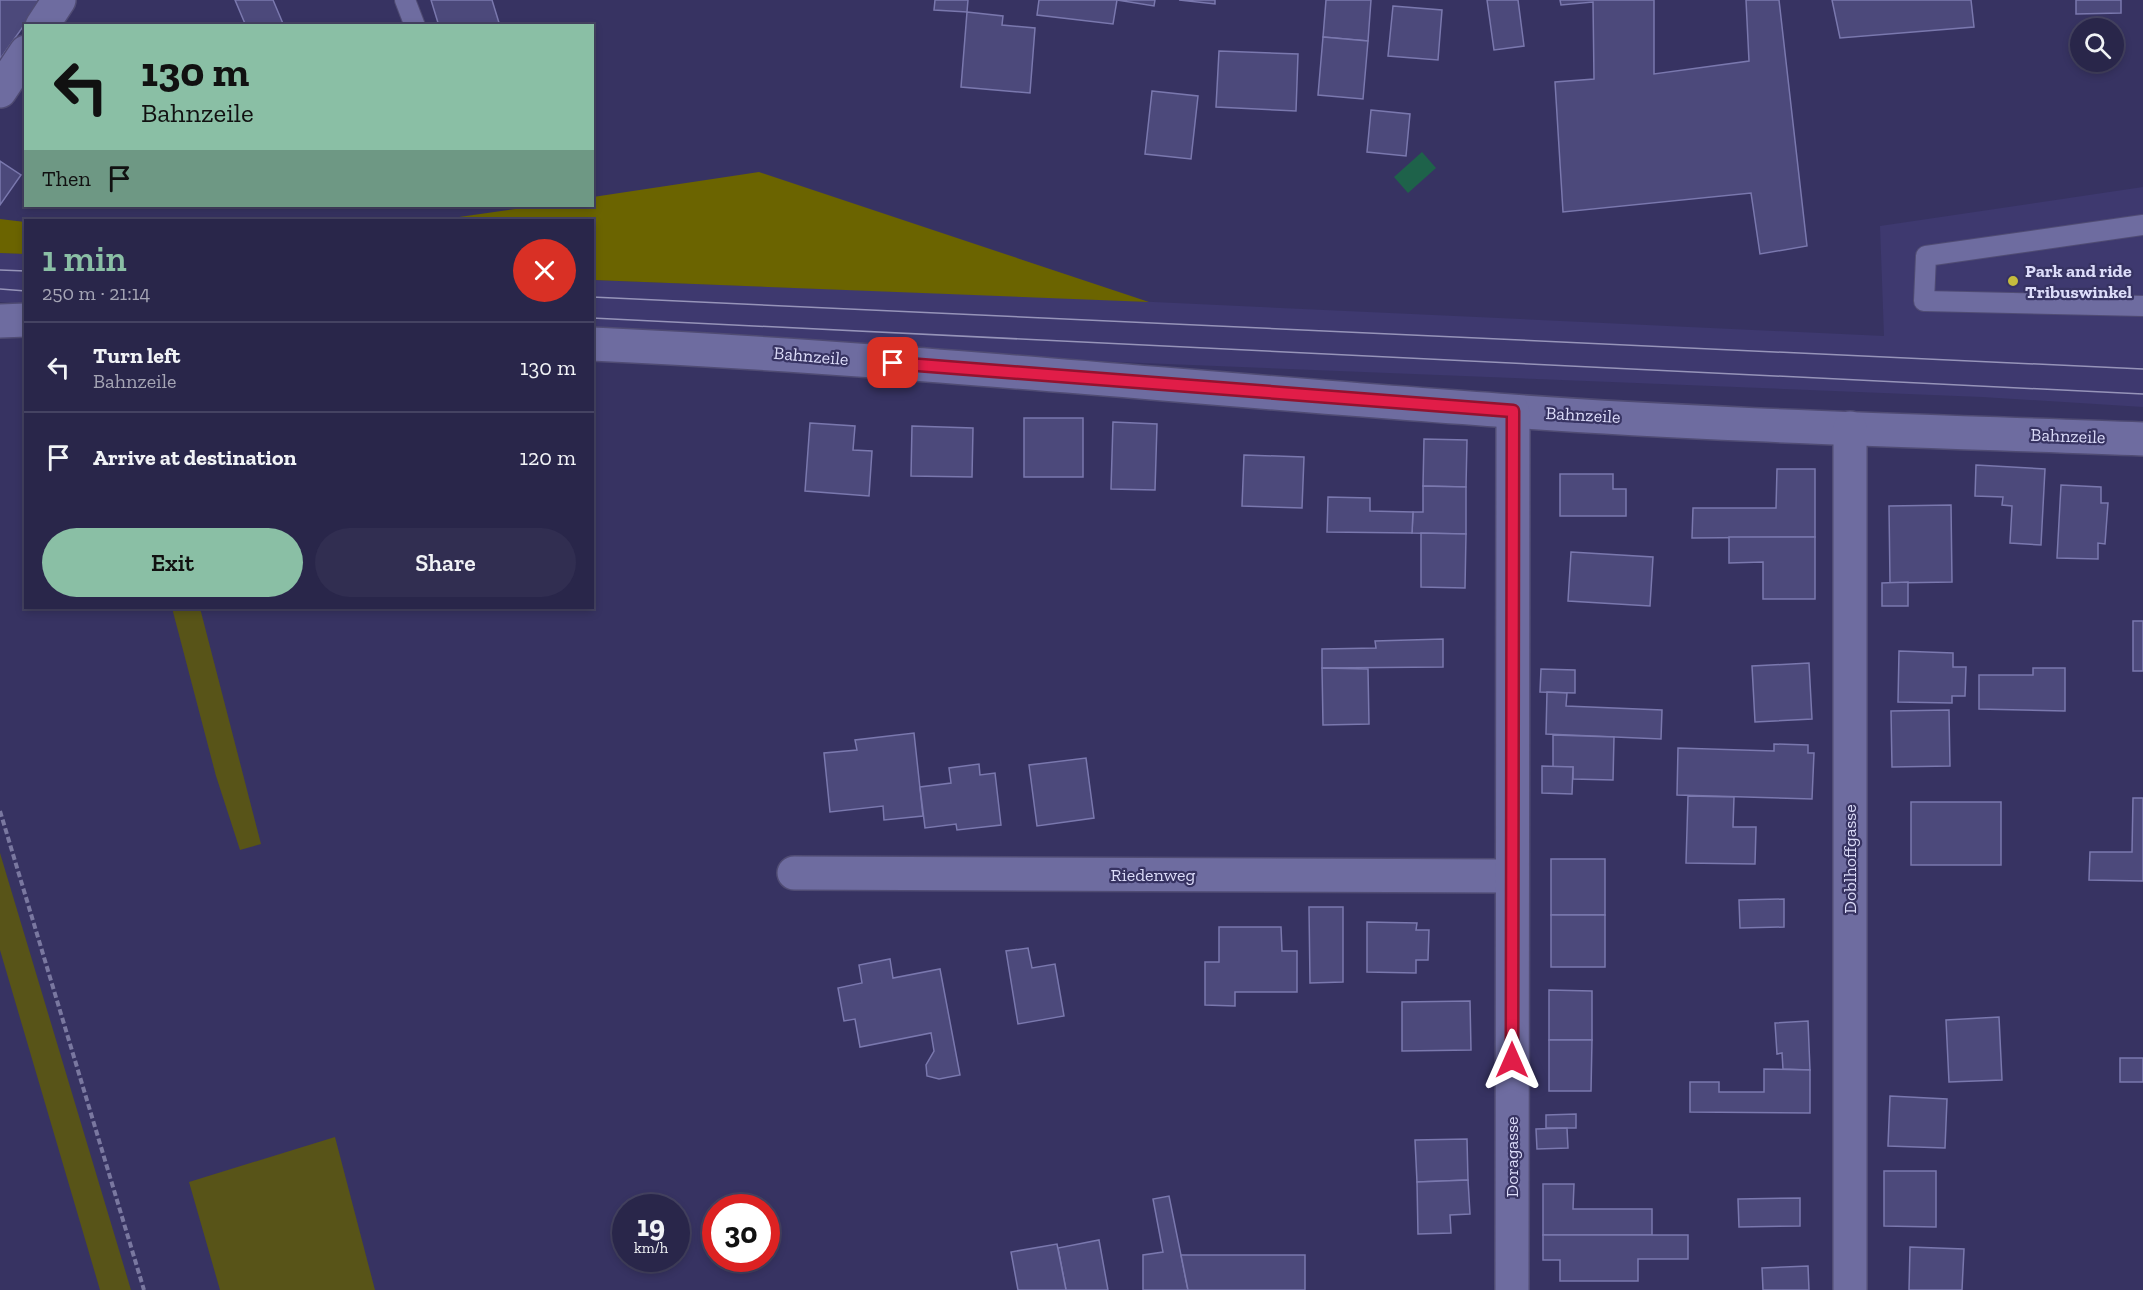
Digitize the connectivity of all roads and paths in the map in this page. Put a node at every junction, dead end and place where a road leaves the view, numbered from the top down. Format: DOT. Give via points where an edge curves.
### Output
graph roads {
  1 [pos="59,0"];
  2 [pos="405,0"];
  3 [pos="43,24"];
  4 [pos="414,24"];
  5 [pos="24,55"];
  6 [pos="0,91"];
  7 [pos="2143,225"];
  8 [pos="2143,306"];
  9 [pos="24,320"];
  10 [pos="0,321"];
  11 [pos="594,344"];
  12 [pos="1513,411"];
  13 [pos="1850,428"];
  14 [pos="2143,439"];
  15 [pos="0,811"];
  16 [pos="794,873"];
  17 [pos="1512,876"];
  18 [pos="144,1290"];
  19 [pos="1512,1290"];
  20 [pos="1850,1290"];
  1 -- 3 [label="street"];
  2 -- 4 [label="lane"];
  5 -- 6 [label="street"];
  7 -- 8 [label="lane" via="1926,256 1924,301"];
  9 -- 10 [label="street"];
  11 -- 12 [label="street, Bahnzeile" via="750,351"];
  12 -- 13 [label="street, Bahnzeile"];
  12 -- 17 [label="street, Doragasse"];
  13 -- 14 [label="street, Bahnzeile"];
  13 -- 20 [label="street, Doblhoffgasse"];
  15 -- 18 [label="path"];
  16 -- 17 [label="street, Riedenweg"];
  17 -- 19 [label="street, Doragasse"];
}
